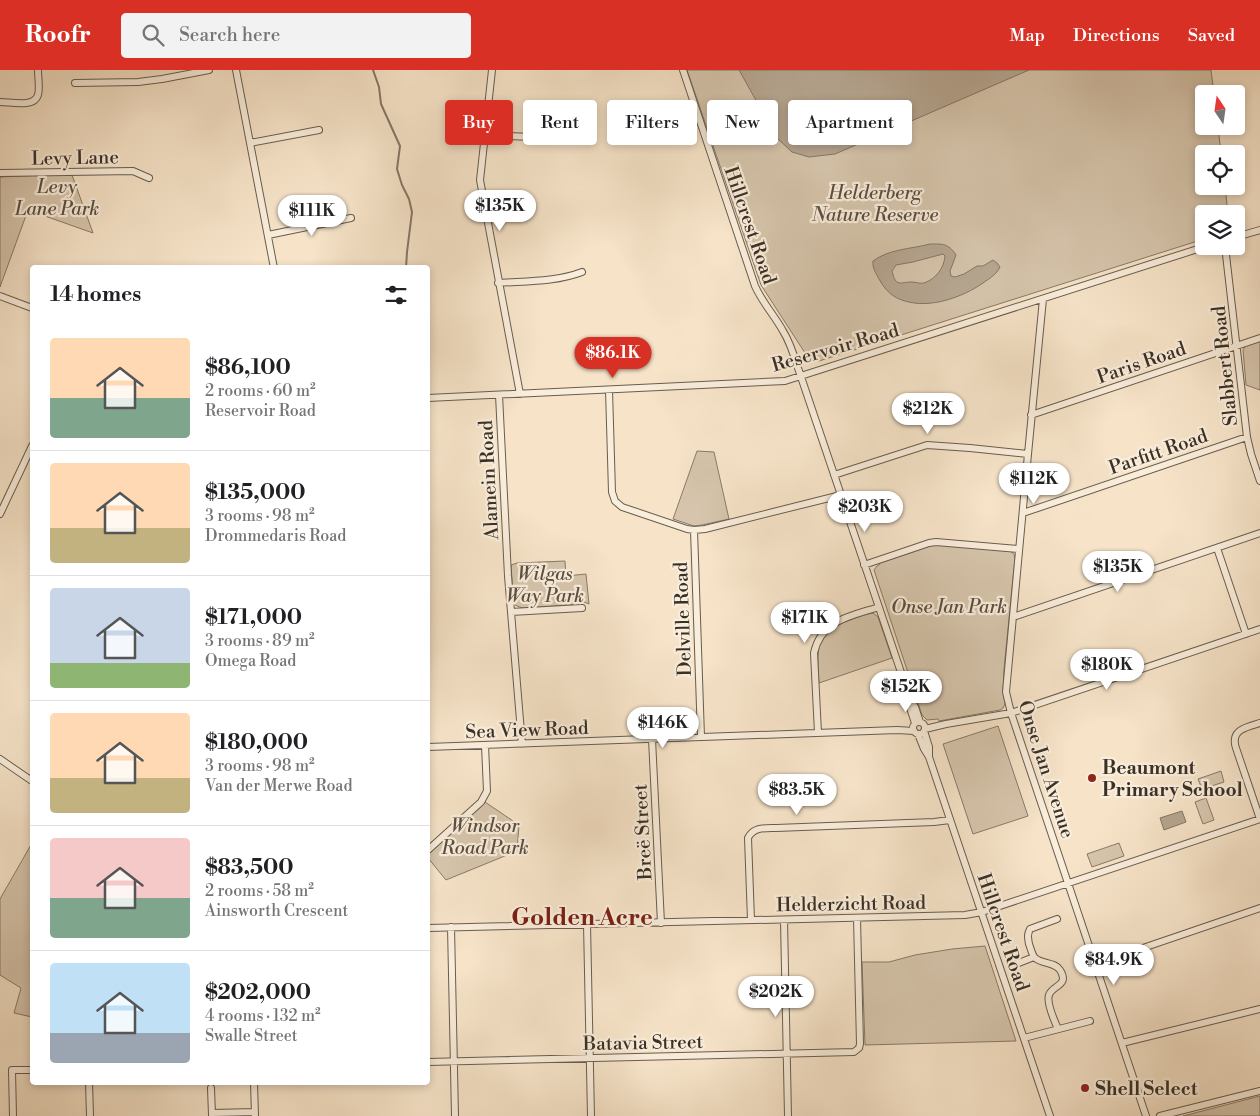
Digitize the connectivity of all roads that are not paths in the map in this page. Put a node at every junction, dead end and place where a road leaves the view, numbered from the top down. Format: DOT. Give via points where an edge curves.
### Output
graph roads {
  1 [pos="38,70"];
  2 [pos="209,70"];
  3 [pos="236,70"];
  4 [pos="492,70"];
  5 [pos="682,70"];
  6 [pos="75,82"];
  7 [pos="488,100"];
  8 [pos="0,102"];
  9 [pos="319,130"];
  10 [pos="250,143"];
  11 [pos="483,145"];
  12 [pos="0,173"];
  13 [pos="150,178"];
  14 [pos="351,218"];
  15 [pos="1260,230"];
  16 [pos="1245,234"];
  17 [pos="268,235"];
  18 [pos="1195,250"];
  19 [pos="1226,255"];
  20 [pos="273,265"];
  21 [pos="582,272"];
  22 [pos="498,283"];
  23 [pos="0,296"];
  24 [pos="1043,299"];
  25 [pos="30,307"];
  26 [pos="1260,338"];
  27 [pos="1237,345"];
  28 [pos="801,376"];
  29 [pos="609,390"];
  30 [pos="520,394"];
  31 [pos="499,395"];
  32 [pos="430,398"];
  33 [pos="1032,415"];
  34 [pos="1246,437"];
  35 [pos="1028,454"];
  36 [pos="30,459"];
  37 [pos="834,475"];
  38 [pos="1260,481"];
  39 [pos="841,495"];
  40 [pos="1023,513"];
  41 [pos="0,514"];
  42 [pos="694,530"];
  43 [pos="1260,533"];
  44 [pos="1019,548"];
  45 [pos="1217,548"];
  46 [pos="864,565"];
  47 [pos="878,607"];
  48 [pos="582,608"];
  49 [pos="511,612"];
  50 [pos="1013,617"];
  51 [pos="1260,629"];
  52 [pos="1246,634"];
  53 [pos="1011,713"];
  54 [pos="1260,723"];
  55 [pos="919,728"];
  56 [pos="818,733"];
  57 [pos="701,737"];
  58 [pos="652,739"];
  59 [pos="522,744"];
  60 [pos="485,745"];
  61 [pos="430,747"];
  62 [pos="0,760"];
  63 [pos="30,780"];
  64 [pos="1260,819"];
  65 [pos="950,820"];
  66 [pos="430,848"];
  67 [pos="1068,882"];
  68 [pos="1260,908"];
  69 [pos="982,912"];
  70 [pos="857,918"];
  71 [pos="1057,919"];
  72 [pos="751,920"];
  73 [pos="784,920"];
  74 [pos="661,922"];
  75 [pos="587,924"];
  76 [pos="452,927"];
  77 [pos="430,928"];
  78 [pos="1034,957"];
  79 [pos="1016,964"];
  80 [pos="1096,964"];
  81 [pos="1260,1009"];
  82 [pos="1090,1021"];
  83 [pos="1058,1029"];
  84 [pos="1024,1038"];
  85 [pos="1122,1044"];
  86 [pos="787,1054"];
  87 [pos="590,1058"];
  88 [pos="454,1061"];
  89 [pos="430,1062"];
  90 [pos="30,1070"];
  91 [pos="89,1085"];
  92 [pos="254,1085"];
  93 [pos="211,1088"];
  94 [pos="1260,1091"];
  95 [pos="212,1114"];
  96 [pos="255,1114"];
  97 [pos="13,1116"];
  98 [pos="90,1116"];
  99 [pos="455,1116"];
  100 [pos="592,1116"];
  101 [pos="788,1116"];
  102 [pos="1050,1116"];
  103 [pos="1146,1116"];
  104 [pos="1160,1116"];
  1 -- 8 [label="street" via="39,93 34,101"];
  2 -- 6 [label="street" via="138,82"];
  3 -- 10 [label="street"];
  4 -- 7 [label="street"];
  5 -- 28 [label="street, Hillcrest Road" via="755,286 788,339"];
  9 -- 10 [label="street"];
  10 -- 17 [label="street"];
  11 -- 22 [label="street" via="480,180"];
  12 -- 13 [label="street, Levy Lane" via="133,171"];
  14 -- 17 [label="street"];
  15 -- 16 [label="street"];
  17 -- 20 [label="street"];
  18 -- 24 [label="street, Reservoir Road"];
  19 -- 27 [label="street, Slabbert Road"];
  21 -- 22 [label="street" via="556,279"];
  22 -- 30 [label="street"];
  23 -- 25 [label="street"];
  24 -- 28 [label="street, Reservoir Road"];
  24 -- 33 [label="street, Onse Jan Avenue"];
  26 -- 27 [label="street, Paris Road"];
  27 -- 33 [label="street, Paris Road"];
  27 -- 34 [label="street, Slabbert Road"];
  28 -- 29 [label="street, Reservoir Road" via="773,382"];
  28 -- 37 [label="street, Hillcrest Road"];
  29 -- 30 [label="street, Reservoir Road"];
  29 -- 42 [label="street" via="612,492 615,501 622,507"];
  30 -- 31 [label="street, Reservoir Road"];
  31 -- 32 [label="street, Reservoir Road"];
  31 -- 49 [label="street, Alamein Road"];
  33 -- 35 [label="street, Onse Jan Avenue"];
  34 -- 38 [label="street, Slabbert Road"];
  34 -- 40 [label="street, Parfitt Road"];
  35 -- 37 [label="street" via="927,445"];
  35 -- 40 [label="street, Onse Jan Avenue"];
  36 -- 41 [label="street"];
  37 -- 39 [label="street, Hillcrest Road"];
  39 -- 42 [label="street"];
  39 -- 46 [label="street, Hillcrest Road"];
  40 -- 44 [label="street, Onse Jan Avenue"];
  42 -- 57 [label="street, Delville Road"];
  43 -- 45 [label="street"];
  44 -- 46 [label="street" via="936,542"];
  44 -- 50 [label="street, Onse Jan Avenue"];
  45 -- 50 [label="street"];
  45 -- 52 [label="street"];
  46 -- 47 [label="street, Hillcrest Road"];
  47 -- 55 [label="street, Hillcrest Road"];
  47 -- 56 [label="street" via="838,621 828,627 817,642 814,653"];
  48 -- 49 [label="street"];
  49 -- 59 [label="street, Alamein Road"];
  50 -- 53 [label="street, Onse Jan Avenue" via="1006,683"];
  51 -- 52 [label="street, Sea View Road"];
  52 -- 53 [label="street, Sea View Road"];
  53 -- 55 [label="street, Sea View Road"];
  53 -- 67 [label="street, Onse Jan Avenue"];
  54 -- 64 [label="street" via="1241,729 1234,740"];
  55 -- 56 [label="street, Sea View Road"];
  55 -- 65 [label="street, Hillcrest Road" via="929,747 929,757"];
  56 -- 57 [label="street, Sea View Road"];
  57 -- 58 [label="street, Sea View Road"];
  58 -- 59 [label="street, Sea View Road"];
  58 -- 74 [label="street, Breë Street"];
  59 -- 60 [label="street, Sea View Road"];
  60 -- 61 [label="street, Sea View Road"];
  60 -- 66 [label="street" via="485,797"];
  62 -- 63 [label="street"];
  64 -- 67 [label="street, Helderzicht Road"];
  65 -- 69 [label="street, Hillcrest Road"];
  65 -- 72 [label="street" via="756,829 748,838"];
  67 -- 69 [label="street, Helderzicht Road"];
  67 -- 80 [label="street, Onse Jan Avenue"];
  68 -- 80 [label="street"];
  69 -- 70 [label="street, Helderzicht Road"];
  69 -- 84 [label="street, Hillcrest Road"];
  70 -- 73 [label="street, Helderzicht Road"];
  70 -- 86 [label="street, Batavia Street" via="858,1049 851,1052"];
  71 -- 78 [label="street" via="1028,932"];
  72 -- 73 [label="street, Helderzicht Road"];
  72 -- 74 [label="street, Helderzicht Road"];
  73 -- 86 [label="street"];
  74 -- 75 [label="street, Helderzicht Road"];
  75 -- 76 [label="street, Helderzicht Road"];
  75 -- 87 [label="street"];
  76 -- 77 [label="street, Helderzicht Road"];
  76 -- 88 [label="street"];
  78 -- 79 [label="street"];
  78 -- 83 [label="street" via="1057,967 1063,979 1048,996"];
  80 -- 85 [label="street, Onse Jan Avenue"];
  81 -- 85 [label="street"];
  82 -- 83 [label="street"];
  83 -- 84 [label="street"];
  84 -- 102 [label="street, Hillcrest Road"];
  85 -- 103 [label="street, Onse Jan Avenue"];
  86 -- 87 [label="street, Batavia Street"];
  86 -- 101 [label="street"];
  87 -- 88 [label="street, Batavia Street"];
  87 -- 100 [label="street"];
  88 -- 89 [label="street, Batavia Street"];
  88 -- 99 [label="street"];
  90 -- 97 [label="street" via="12,1070"];
  91 -- 98 [label="street"];
  92 -- 96 [label="street"];
  93 -- 95 [label="street"];
  94 -- 104 [label="street"];
  95 -- 96 [label="street"];
}
